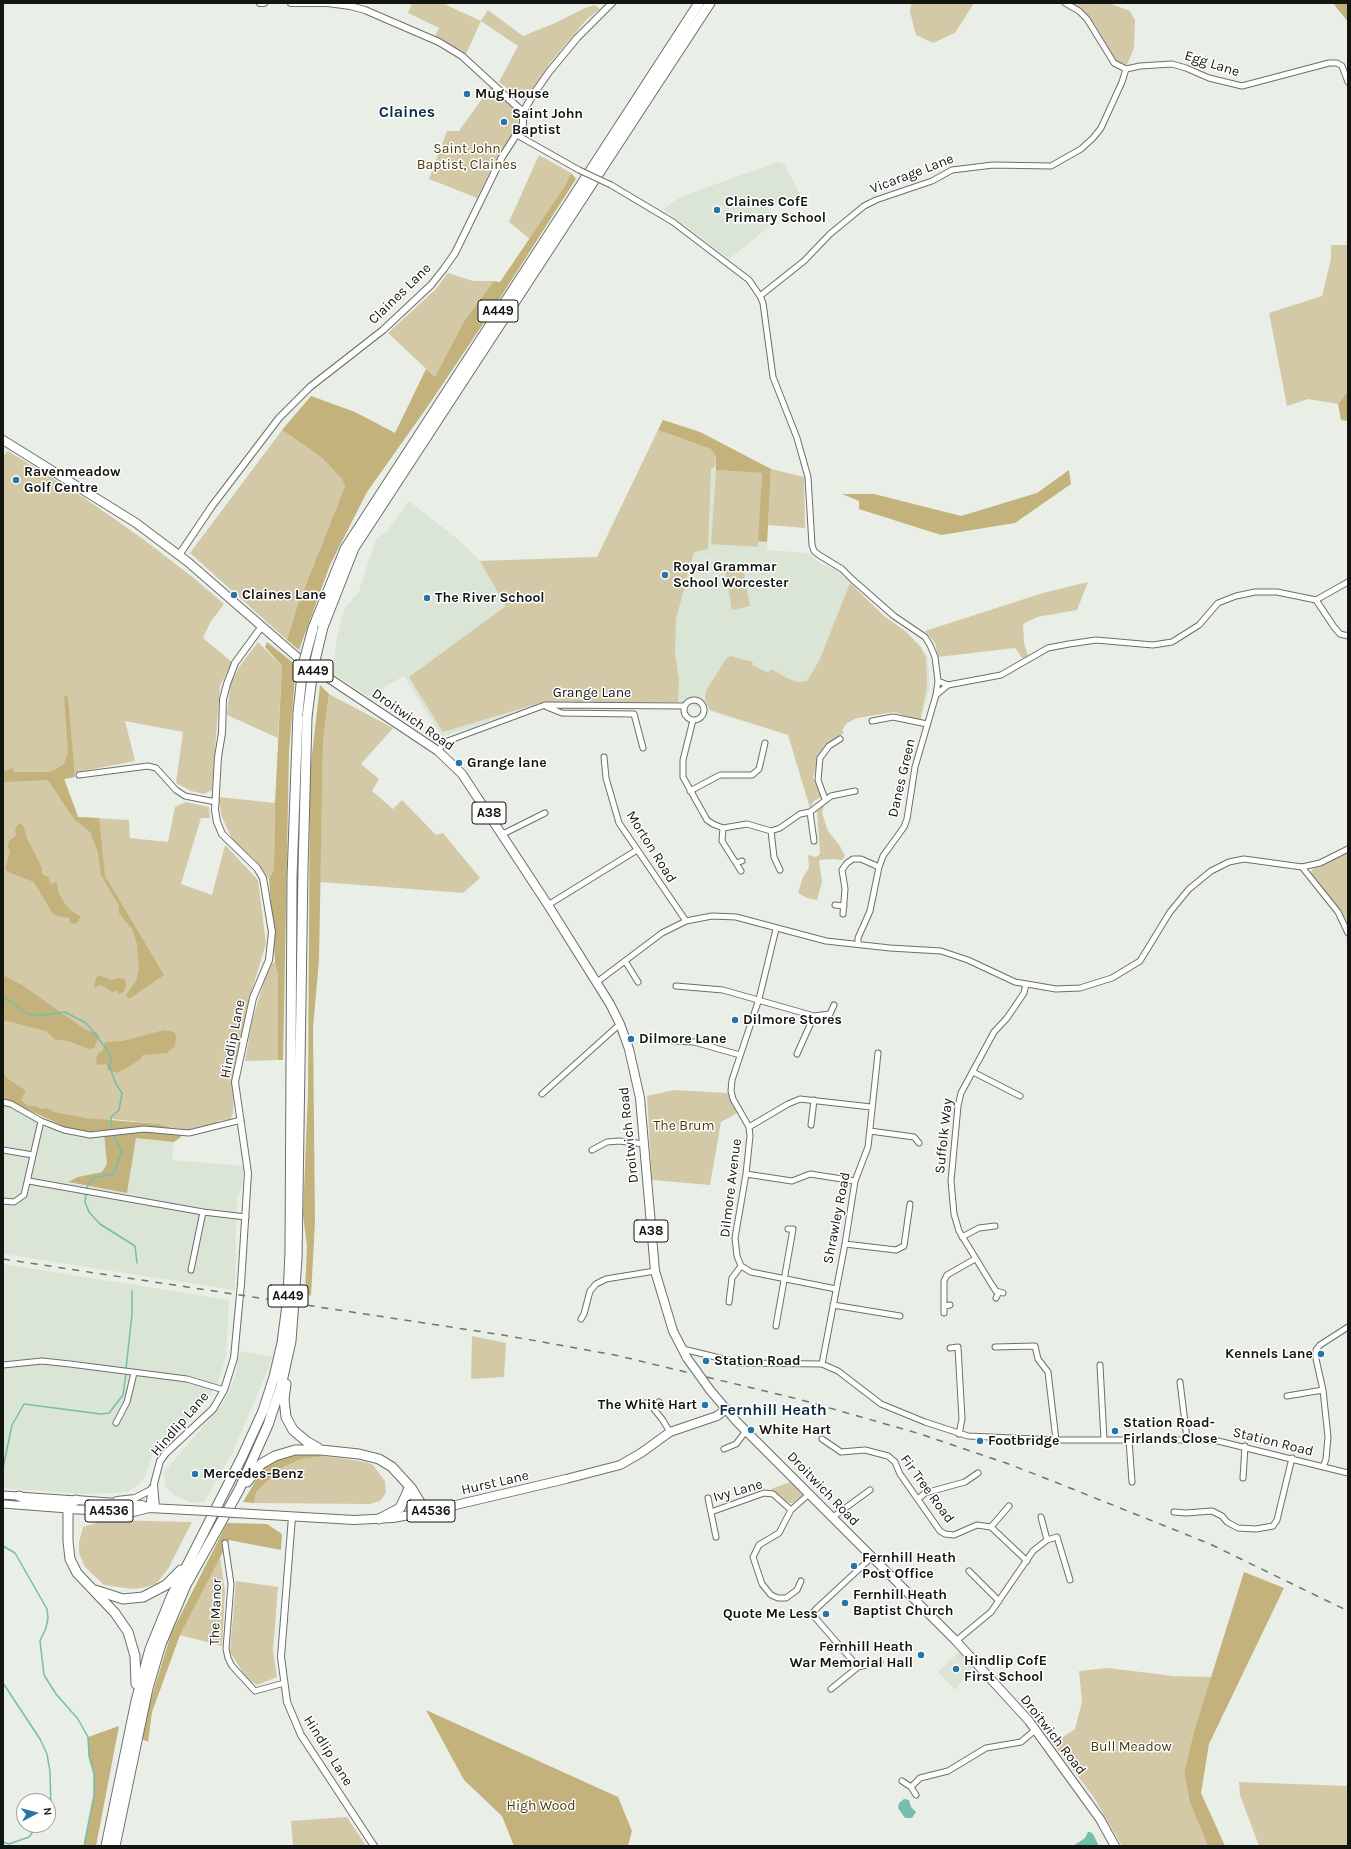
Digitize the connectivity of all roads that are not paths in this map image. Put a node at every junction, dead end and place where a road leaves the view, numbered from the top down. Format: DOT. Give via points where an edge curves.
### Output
graph roads {
  1 [pos="260,3"];
  2 [pos="264,3"];
  3 [pos="291,3"];
  4 [pos="612,3"];
  5 [pos="699,3"];
  6 [pos="710,3"];
  7 [pos="1065,3"];
  8 [pos="1126,69"];
  9 [pos="1348,82"];
  10 [pos="523,112"];
  11 [pos="517,135"];
  12 [pos="760,296"];
  13 [pos="3,440"];
  14 [pos="179,555"];
  15 [pos="1348,582"];
  16 [pos="1316,600"];
  17 [pos="262,626"];
  18 [pos="1348,636"];
  19 [pos="938,681"];
  20 [pos="948,685"];
  21 [pos="936,694"];
  22 [pos="544,705"];
  23 [pos="685,706"];
  24 [pos="693,720"];
  25 [pos="872,721"];
  26 [pos="927,724"];
  27 [pos="840,739"];
  28 [pos="765,743"];
  29 [pos="642,748"];
  30 [pos="438,751"];
  31 [pos="604,757"];
  32 [pos="79,776"];
  33 [pos="690,791"];
  34 [pos="854,791"];
  35 [pos="825,799"];
  36 [pos="216,802"];
  37 [pos="810,812"];
  38 [pos="545,813"];
  39 [pos="723,828"];
  40 [pos="770,831"];
  41 [pos="503,834"];
  42 [pos="814,841"];
  43 [pos="1348,849"];
  44 [pos="637,850"];
  45 [pos="742,861"];
  46 [pos="736,863"];
  47 [pos="879,867"];
  48 [pos="1302,867"];
  49 [pos="780,870"];
  50 [pos="741,871"];
  51 [pos="548,905"];
  52 [pos="834,906"];
  53 [pos="844,906"];
  54 [pos="843,914"];
  55 [pos="686,921"];
  56 [pos="776,929"];
  57 [pos="1348,933"];
  58 [pos="858,944"];
  59 [pos="625,961"];
  60 [pos="597,982"];
  61 [pos="638,982"];
  62 [pos="1026,984"];
  63 [pos="676,986"];
  64 [pos="759,999"];
  65 [pos="834,1005"];
  66 [pos="814,1016"];
  67 [pos="620,1024"];
  68 [pos="674,1040"];
  69 [pos="878,1053"];
  70 [pos="797,1054"];
  71 [pos="740,1055"];
  72 [pos="973,1072"];
  73 [pos="542,1094"];
  74 [pos="1020,1096"];
  75 [pos="814,1100"];
  76 [pos="3,1102"];
  77 [pos="871,1107"];
  78 [pos="241,1120"];
  79 [pos="41,1121"];
  80 [pos="811,1125"];
  81 [pos="749,1127"];
  82 [pos="870,1131"];
  83 [pos="919,1143"];
  84 [pos="645,1144"];
  85 [pos="3,1150"];
  86 [pos="592,1150"];
  87 [pos="33,1155"];
  88 [pos="746,1174"];
  89 [pos="29,1181"];
  90 [pos="855,1181"];
  91 [pos="3,1201"];
  92 [pos="910,1204"];
  93 [pos="203,1212"];
  94 [pos="246,1217"];
  95 [pos="995,1226"];
  96 [pos="788,1229"];
  97 [pos="962,1237"];
  98 [pos="845,1244"];
  99 [pos="975,1259"];
  100 [pos="741,1266"];
  101 [pos="192,1270"];
  102 [pos="655,1271"];
  103 [pos="785,1279"];
  104 [pos="836,1289"];
  105 [pos="996,1298"];
  106 [pos="729,1302"];
  107 [pos="833,1305"];
  108 [pos="950,1305"];
  109 [pos="944,1306"];
  110 [pos="944,1312"];
  111 [pos="900,1316"];
  112 [pos="581,1319"];
  113 [pos="776,1326"];
  114 [pos="1348,1327"];
  115 [pos="995,1347"];
  116 [pos="950,1348"];
  117 [pos="683,1349"];
  118 [pos="822,1364"];
  119 [pos="3,1365"];
  120 [pos="1100,1365"];
  121 [pos="286,1366"];
  122 [pos="134,1373"];
  123 [pos="1180,1382"];
  124 [pos="224,1390"];
  125 [pos="1323,1390"];
  126 [pos="1287,1396"];
  127 [pos="659,1402"];
  128 [pos="646,1403"];
  129 [pos="653,1408"];
  130 [pos="726,1410"];
  131 [pos="116,1423"];
  132 [pos="746,1431"];
  133 [pos="670,1432"];
  134 [pos="959,1434"];
  135 [pos="822,1439"];
  136 [pos="1187,1439"];
  137 [pos="1056,1440"];
  138 [pos="1104,1440"];
  139 [pos="1129,1440"];
  140 [pos="1245,1446"];
  141 [pos="724,1449"];
  142 [pos="321,1450"];
  143 [pos="1292,1458"];
  144 [pos="1323,1467"];
  145 [pos="978,1473"];
  146 [pos="1348,1473"];
  147 [pos="1243,1478"];
  148 [pos="1132,1482"];
  149 [pos="154,1484"];
  150 [pos="408,1488"];
  151 [pos="151,1490"];
  152 [pos="239,1490"];
  153 [pos="870,1490"];
  154 [pos="809,1494"];
  155 [pos="3,1495"];
  156 [pos="19,1496"];
  157 [pos="708,1498"];
  158 [pos="918,1499"];
  159 [pos="76,1500"];
  160 [pos="110,1502"];
  161 [pos="3,1504"];
  162 [pos="1009,1506"];
  163 [pos="153,1508"];
  164 [pos="68,1509"];
  165 [pos="791,1510"];
  166 [pos="711,1512"];
  167 [pos="1174,1512"];
  168 [pos="422,1513"];
  169 [pos="1041,1516"];
  170 [pos="292,1517"];
  171 [pos="833,1517"];
  172 [pos="379,1519"];
  173 [pos="991,1527"];
  174 [pos="716,1537"];
  175 [pos="1047,1540"];
  176 [pos="225,1543"];
  177 [pos="872,1557"];
  178 [pos="1027,1561"];
  179 [pos="188,1562"];
  180 [pos="969,1571"];
  181 [pos="1070,1580"];
  182 [pos="801,1581"];
  183 [pos="90,1588"];
  184 [pos="999,1601"];
  185 [pos="956,1641"];
  186 [pos="880,1662"];
  187 [pos="858,1667"];
  188 [pos="284,1683"];
  189 [pos="831,1689"];
  190 [pos="136,1701"];
  191 [pos="1036,1730"];
  192 [pos="902,1781"];
  193 [pos="911,1787"];
  194 [pos="916,1795"];
  195 [pos="106,1846"];
  196 [pos="115,1846"];
  197 [pos="374,1846"];
  198 [pos="1115,1846"];
  1 -- 2 [label="street"];
  3 -- 10 [label="street" via="350,6 438,42 462,56"];
  4 -- 10 [label="street, Claines Lane" via="577,38 549,72"];
  5 -- 179 [label="highway, A449, bridge" via="344,549 313,628 303,665 298,713 292,877 290,1252 282,1343 263,1411"];
  6 -- 121 [label="highway, A449, bridge" via="354,548 323,627 313,669 308,717 302,869 297,1259 293,1325"];
  7 -- 8 [label="street" via="1087,19 1114,62"];
  8 -- 9 [label="street, Egg Lane" via="1172,64 1209,78 1242,86 1337,63 1342,66"];
  8 -- 12 [label="street, Vicarage Lane" via="1101,128 1081,149 1051,166 993,165 952,170 876,200 864,206 830,234 804,261"];
  10 -- 11 [label="street, Claines Lane" via="523,124"];
  11 -- 12 [label="street, bridge" via="611,185 673,222 749,280"];
  11 -- 14 [label="street, Claines Lane" via="502,157 455,253 443,270 383,330 310,387 279,418 212,506"];
  12 -- 19 [label="street, Danes Green" via="773,377 797,438 808,477 814,551 842,568 894,616 925,637 934,657"];
  13 -- 14 [label="main road, Droitwich Road / A38" via="136,523"];
  14 -- 17 [label="main road, Droitwich Road / A38"];
  15 -- 16 [label="street"];
  16 -- 18 [label="street" via="1340,634"];
  16 -- 20 [label="street" via="1277,592 1255,592 1236,596 1218,603 1199,625 1172,642 1153,645 1096,640 1062,645 1048,648 1001,675"];
  17 -- 30 [label="main road, Droitwich Road / A38" via="297,657"];
  17 -- 36 [label="street, Hindlip Lane" via="235,663 226,688"];
  19 -- 20 [label="street"];
  19 -- 21 [label="street, Danes Green"];
  20 -- 21 [label="street"];
  21 -- 26 [label="street, Danes Green"];
  22 -- 23 [label="street, Grange Lane"];
  22 -- 29 [label="street" via="562,713 634,714"];
  22 -- 30 [label="street, Grange Lane" via="445,742"];
  23 -- 24 [label="street" via="686,716"];
  23 -- 24 [label="street" via="695,700 703,706 703,715"];
  24 -- 33 [label="street" via="682,769"];
  25 -- 26 [label="street" via="893,716"];
  26 -- 47 [label="street, Danes Green" via="915,767 907,819 883,856"];
  27 -- 35 [label="street" via="829,746 820,758 818,780"];
  28 -- 33 [label="street" via="759,769 752,776 720,775"];
  30 -- 41 [label="main road, Droitwich Road / A38" via="462,774"];
  31 -- 44 [label="street, Morton Road" via="603,772 619,823"];
  32 -- 36 [label="street" via="148,766 156,768 185,796"];
  33 -- 39 [label="street" via="707,820"];
  34 -- 35 [label="street"];
  35 -- 37 [label="street"];
  36 -- 78 [label="street, Hindlip Lane" via="217,822 222,834 257,868 263,878 272,932 268,960 252,998 235,1082"];
  37 -- 40 [label="street" via="800,814 780,828"];
  37 -- 42 [label="street"];
  38 -- 41 [label="street"];
  39 -- 40 [label="street" via="747,824"];
  39 -- 46 [label="street" via="722,841"];
  40 -- 49 [label="street" via="774,857"];
  41 -- 51 [label="main road, Droitwich Road / A38"];
  43 -- 48 [label="street" via="1320,864"];
  44 -- 51 [label="street"];
  44 -- 55 [label="street, Morton Road"];
  45 -- 46 [label="street"];
  46 -- 50 [label="street"];
  47 -- 53 [label="street" via="861,859 853,859 847,863 842,870"];
  47 -- 58 [label="street, Danes Green" via="870,911 858,938"];
  48 -- 57 [label="street" via="1338,912"];
  48 -- 62 [label="street" via="1244,859 1229,862 1211,871 1189,889 1170,912 1140,961 1128,969 1112,978 1080,988"];
  51 -- 60 [label="main road, Droitwich Road / A38"];
  52 -- 53 [label="street"];
  53 -- 54 [label="street"];
  55 -- 56 [label="street" via="712,916 736,917"];
  55 -- 59 [label="street" via="662,933"];
  56 -- 58 [label="street" via="826,941"];
  56 -- 64 [label="street, Dilmore Avenue"];
  58 -- 62 [label="street" via="941,951 968,960 1015,982"];
  59 -- 60 [label="street"];
  59 -- 61 [label="street"];
  60 -- 67 [label="main road, Droitwich Road / A38"];
  62 -- 72 [label="street, Suffolk Way" via="1024,993 994,1032"];
  63 -- 64 [label="street" via="723,990"];
  64 -- 66 [label="street"];
  64 -- 71 [label="street, Dilmore Avenue"];
  65 -- 66 [label="street" via="830,1014"];
  66 -- 70 [label="street"];
  67 -- 73 [label="street"];
  67 -- 84 [label="main road, Droitwich Road / A38" via="635,1072"];
  68 -- 71 [label="street" via="694,1042"];
  69 -- 77 [label="street, Shrawley Road"];
  71 -- 81 [label="street, Dilmore Avenue" via="731,1091"];
  72 -- 74 [label="street"];
  72 -- 97 [label="street, Suffolk Way" via="961,1093 958,1106 951,1181 954,1214"];
  75 -- 77 [label="street"];
  75 -- 80 [label="street"];
  75 -- 81 [label="street" via="800,1100 788,1104"];
  76 -- 79 [label="street"];
  77 -- 82 [label="street, Shrawley Road"];
  78 -- 79 [label="street" via="189,1133 144,1129 90,1135 64,1130"];
  78 -- 94 [label="street, Hindlip Lane" via="248,1173"];
  79 -- 87 [label="street"];
  81 -- 88 [label="street, Dilmore Avenue"];
  82 -- 83 [label="street" via="914,1137"];
  82 -- 90 [label="street, Shrawley Road" via="866,1156 858,1169"];
  84 -- 86 [label="street" via="607,1142"];
  84 -- 102 [label="main road, Droitwich Road / A38"];
  85 -- 87 [label="street"];
  87 -- 89 [label="street"];
  88 -- 90 [label="street" via="792,1181 810,1174"];
  88 -- 100 [label="street, Dilmore Avenue" via="735,1238"];
  89 -- 91 [label="street" via="20,1199 14,1202"];
  89 -- 93 [label="street"];
  90 -- 98 [label="street, Shrawley Road"];
  92 -- 98 [label="street" via="904,1246 896,1250"];
  93 -- 94 [label="street"];
  93 -- 101 [label="street"];
  94 -- 124 [label="street, Hindlip Lane" via="234,1358"];
  95 -- 97 [label="street" via="979,1228"];
  96 -- 103 [label="street" via="793,1229"];
  97 -- 99 [label="street, Suffolk Way"];
  98 -- 104 [label="street, Shrawley Road"];
  99 -- 105 [label="street, Suffolk Way" via="996,1291 1001,1292"];
  99 -- 109 [label="street" via="947,1275 944,1281"];
  100 -- 103 [label="street" via="751,1272"];
  100 -- 106 [label="street" via="732,1278"];
  102 -- 112 [label="street" via="606,1279 596,1284 590,1291"];
  102 -- 117 [label="main road, Droitwich Road / A38" via="673,1331"];
  103 -- 104 [label="street"];
  103 -- 113 [label="street"];
  104 -- 107 [label="street, Shrawley Road"];
  107 -- 111 [label="street"];
  107 -- 118 [label="street, Shrawley Road"];
  108 -- 109 [label="street"];
  109 -- 110 [label="street"];
  114 -- 125 [label="street" via="1316,1350"];
  115 -- 137 [label="street" via="1035,1346 1038,1359 1048,1372"];
  116 -- 134 [label="street" via="958,1347 962,1419"];
  117 -- 118 [label="street, Station Road" via="740,1363"];
  117 -- 130 [label="main road, Droitwich Road / A38, bridge"];
  118 -- 134 [label="street, Station Road" via="838,1371 881,1404"];
  119 -- 122 [label="street" via="42,1361"];
  120 -- 138 [label="street"];
  121 -- 142 [label="highway" via="286,1417 293,1430"];
  121 -- 152 [label="highway, A449" via="268,1425"];
  122 -- 124 [label="street" via="186,1379"];
  122 -- 131 [label="street" via="127,1402"];
  123 -- 136 [label="street"];
  124 -- 149 [label="street, Hindlip Lane" via="212,1409 163,1457"];
  125 -- 126 [label="street"];
  125 -- 144 [label="street" via="1328,1437"];
  127 -- 129 [label="street"];
  128 -- 129 [label="street"];
  129 -- 133 [label="street"];
  130 -- 132 [label="main road, Droitwich Road / A38"];
  130 -- 133 [label="main road, Hurst Lane / A4536" via="717,1416"];
  132 -- 141 [label="street" via="736,1444"];
  132 -- 154 [label="main road, Droitwich Road / A38"];
  133 -- 168 [label="main road, Hurst Lane / A4536" via="620,1465"];
  134 -- 137 [label="street, Station Road"];
  135 -- 158 [label="street, Fir Tree Road" via="841,1452 865,1450 888,1456 895,1462 900,1474"];
  136 -- 139 [label="street, Station Road"];
  136 -- 140 [label="street, Station Road" via="1214,1440"];
  137 -- 138 [label="street, Station Road"];
  138 -- 139 [label="street, Station Road"];
  139 -- 148 [label="street"];
  140 -- 143 [label="street, Station Road"];
  140 -- 147 [label="street" via="1240,1467"];
  142 -- 150 [label="highway" via="379,1459 392,1468"];
  142 -- 152 [label="highway" via="295,1450 275,1456 261,1464"];
  143 -- 144 [label="street, Station Road"];
  143 -- 167 [label="street" via="1277,1520 1273,1526 1256,1529 1238,1528 1212,1511"];
  144 -- 146 [label="street, Station Road"];
  145 -- 158 [label="street" via="965,1482 925,1493"];
  149 -- 151 [label="street, Hindlip Lane"];
  149 -- 163 [label="street, Hindlip Lane"];
  150 -- 168 [label="highway"];
  150 -- 172 [label="highway" via="400,1508"];
  151 -- 160 [label="street" via="135,1498"];
  151 -- 163 [label="street, Hindlip Lane"];
  152 -- 196 [label="highway, A449" via="186,1584 161,1644 148,1688"];
  153 -- 171 [label="street"];
  154 -- 165 [label="street"];
  154 -- 171 [label="main road, Droitwich Road / A38"];
  155 -- 156 [label="main road"];
  156 -- 159 [label="main road"];
  156 -- 164 [label="highway" via="29,1501 65,1504"];
  157 -- 166 [label="street, Ivy Lane"];
  158 -- 173 [label="street, Fir Tree Road" via="940,1531 945,1534 954,1535 977,1525"];
  159 -- 160 [label="main road, A4536"];
  159 -- 164 [label="highway"];
  160 -- 163 [label="main road, A4536"];
  161 -- 164 [label="main road"];
  162 -- 173 [label="street"];
  163 -- 164 [label="main road, A4536" via="133,1512"];
  163 -- 170 [label="main road, Hurst Lane / A4536, bridge"];
  164 -- 183 [label="highway" via="70,1559"];
  165 -- 166 [label="street, Ivy Lane" via="773,1494 764,1494"];
  165 -- 182 [label="street" via="779,1533 759,1545 753,1557 762,1584 771,1595 786,1598 797,1590"];
  166 -- 174 [label="street, Ivy Lane"];
  168 -- 172 [label="main road, Hurst Lane / A4536"];
  169 -- 175 [label="street"];
  170 -- 172 [label="main road, Hurst Lane / A4536"];
  170 -- 188 [label="street, Hindlip Lane" via="281,1657"];
  171 -- 177 [label="main road, Droitwich Road / A38"];
  173 -- 178 [label="street"];
  175 -- 178 [label="street" via="1033,1551"];
  175 -- 181 [label="street" via="1057,1537"];
  176 -- 188 [label="street, The Manor" via="231,1584 226,1642 228,1658 255,1691"];
  177 -- 185 [label="main road, Droitwich Road / A38"];
  177 -- 187 [label="street" via="812,1614"];
  178 -- 184 [label="street"];
  179 -- 183 [label="highway" via="166,1584 142,1597 114,1598"];
  179 -- 190 [label="highway, A449" via="148,1655"];
  180 -- 184 [label="street"];
  183 -- 190 [label="highway" via="115,1613 130,1638 137,1668"];
  184 -- 185 [label="street" via="991,1612"];
  185 -- 191 [label="main road, Droitwich Road / A38"];
  186 -- 187 [label="street"];
  187 -- 189 [label="street"];
  188 -- 197 [label="street, Hindlip Lane" via="287,1702 301,1735"];
  190 -- 195 [label="highway, A449"];
  191 -- 193 [label="street" via="1021,1742 986,1748 948,1771 920,1778"];
  191 -- 198 [label="main road, Droitwich Road / A38" via="1095,1813"];
  192 -- 193 [label="street"];
  193 -- 194 [label="street"];
}
